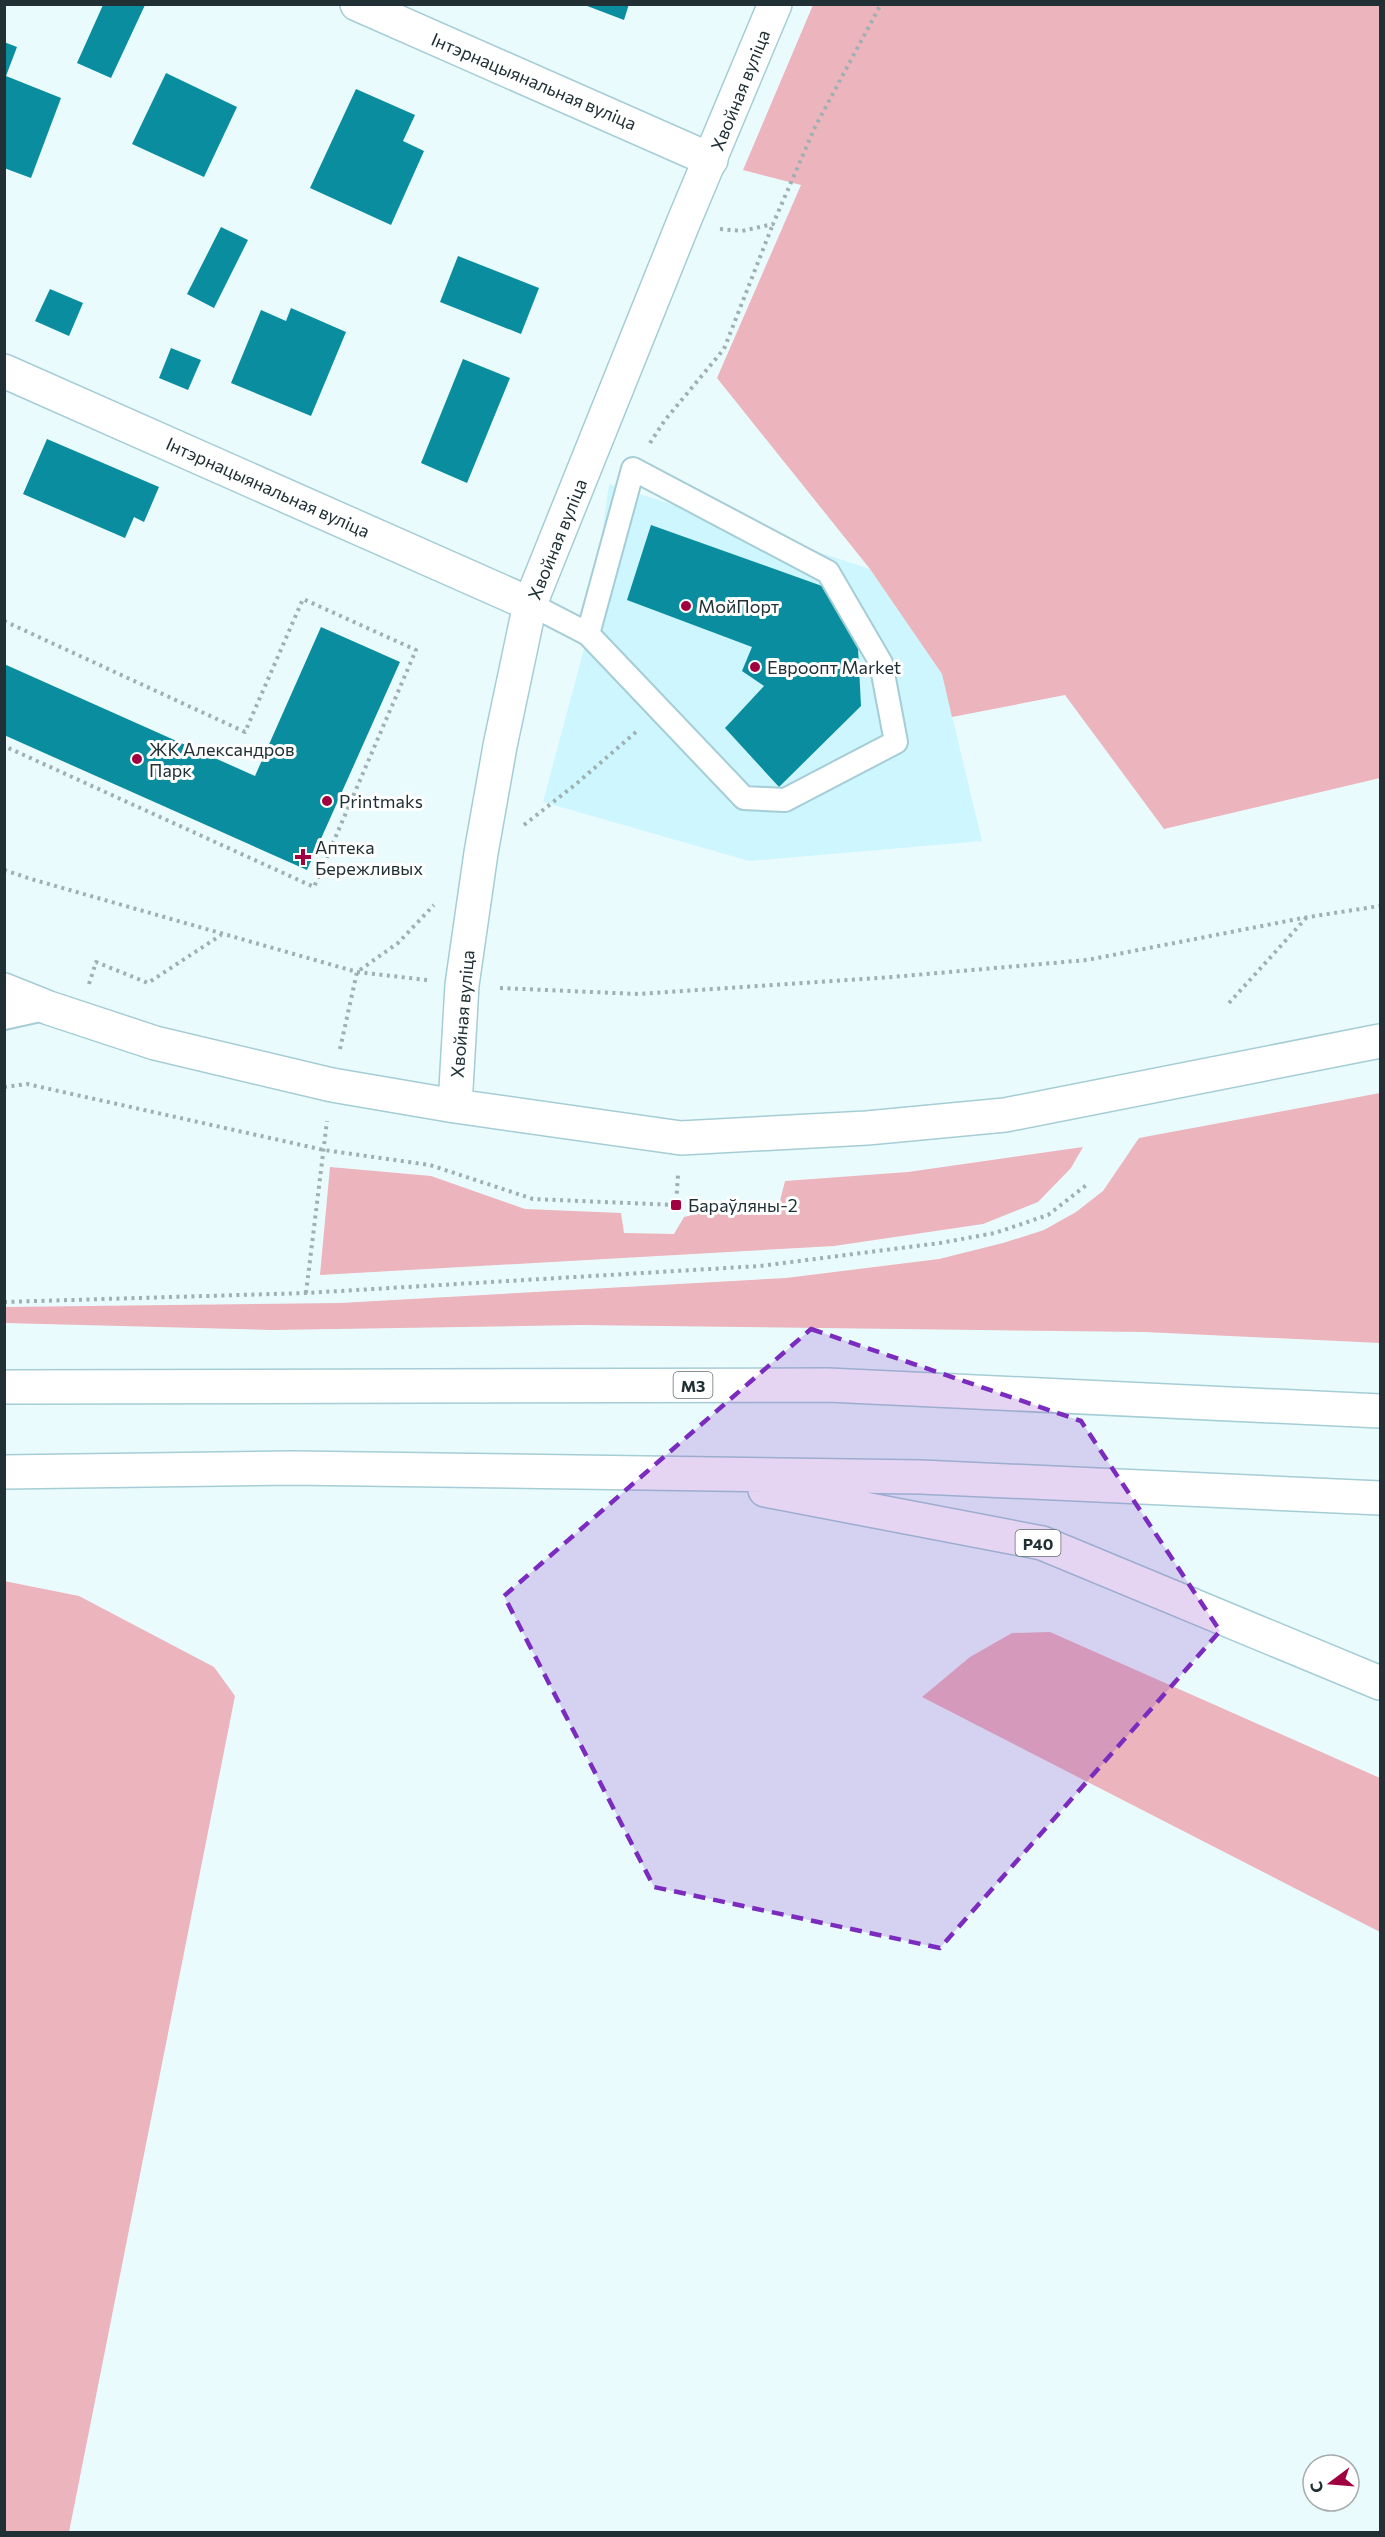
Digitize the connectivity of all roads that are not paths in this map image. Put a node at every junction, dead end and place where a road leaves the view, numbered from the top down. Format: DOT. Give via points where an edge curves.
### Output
graph roads {
  1 [pos="357,4"];
  2 [pos="776,4"];
  3 [pos="711,159"];
  4 [pos="4,371"];
  5 [pos="530,604"];
  6 [pos="588,634"];
  7 [pos="4,990"];
  8 [pos="49,1008"];
  9 [pos="4,1017"];
  10 [pos="1380,1041"];
  11 [pos="455,1106"];
  12 [pos="4,1387"];
  13 [pos="1380,1411"];
  14 [pos="4,1472"];
  15 [pos="675,1473"];
  16 [pos="1380,1498"];
  17 [pos="1380,1683"];
  1 -- 3 [label="main road, Інтэрнацыянальная вуліца"];
  2 -- 3 [label="main road, Хвойная вуліца"];
  3 -- 5 [label="main road, Хвойная вуліца"];
  4 -- 5 [label="main road, Інтэрнацыянальная вуліца"];
  5 -- 6 [label="lane"];
  5 -- 11 [label="main road, Хвойная вуліца" via="481,853 462,985"];
  6 -- 6 [label="lane" via="633,469 828,572 881,663 896,742 784,800 744,798"];
  7 -- 8 [label="main road"];
  8 -- 9 [label="lane"];
  8 -- 11 [label="main road" via="154,1043 332,1084"];
  10 -- 11 [label="main road" via="1005,1115 867,1128 681,1138"];
  12 -- 13 [label="main road, М3" via="828,1385"];
  14 -- 15 [label="main road" via="293,1467"];
  15 -- 16 [label="main road" via="921,1477"];
  15 -- 17 [label="main road, Р40" via="1042,1543"];
}
